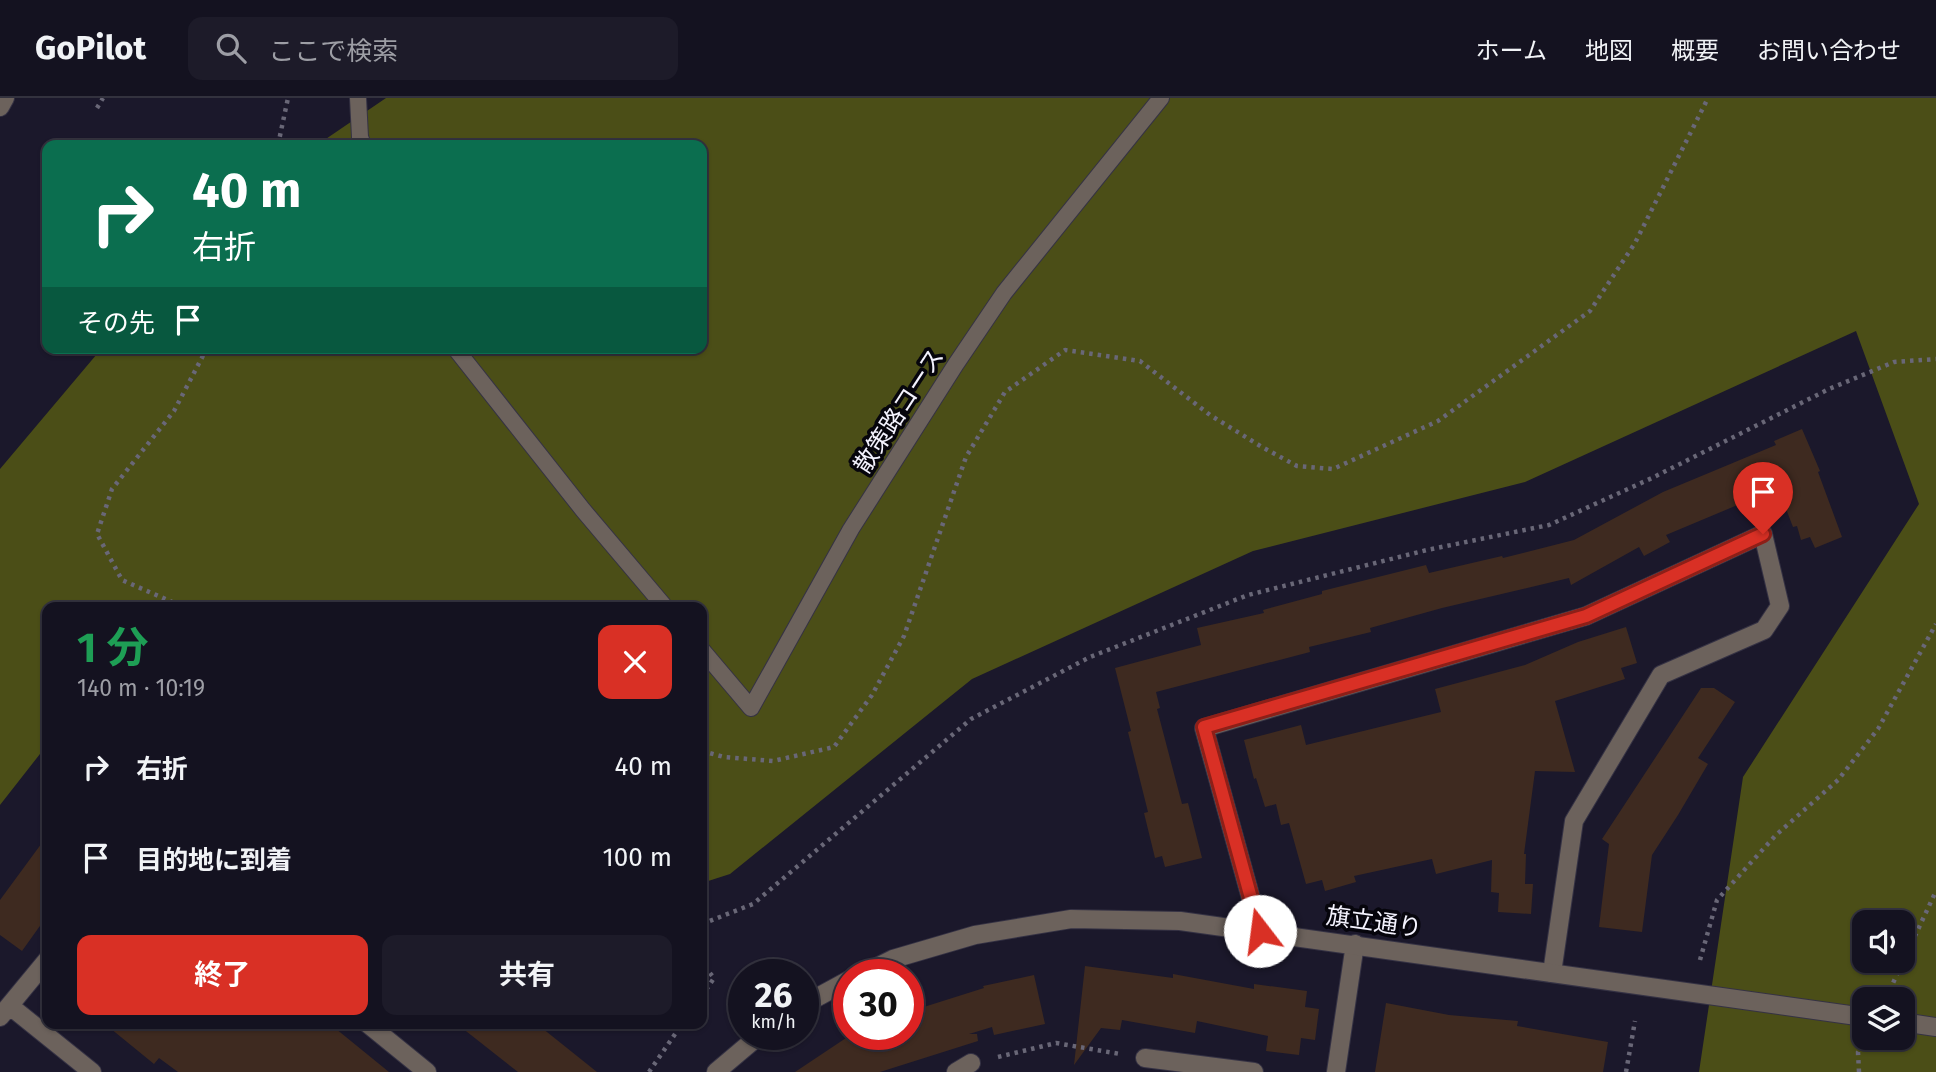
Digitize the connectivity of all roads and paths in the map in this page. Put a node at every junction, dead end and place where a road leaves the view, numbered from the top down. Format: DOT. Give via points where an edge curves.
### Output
graph roads {
  1 [pos="5,98"];
  2 [pos="103,98"];
  3 [pos="288,98"];
  4 [pos="358,98"];
  5 [pos="1161,98"];
  6 [pos="1708,98"];
  7 [pos="0,107"];
  8 [pos="97,108"];
  9 [pos="279,140"];
  10 [pos="361,140"];
  11 [pos="204,354"];
  12 [pos="461,354"];
  13 [pos="1936,359"];
  14 [pos="171,602"];
  15 [pos="661,602"];
  16 [pos="1936,624"];
  17 [pos="707,656"];
  18 [pos="707,752"];
  19 [pos="1936,891"];
  20 [pos="707,922"];
  21 [pos="1260,931"];
  22 [pos="1354,944"];
  23 [pos="893,959"];
  24 [pos="1700,960"];
  25 [pos="42,966"];
  26 [pos="707,972"];
  27 [pos="1552,973"];
  28 [pos="1891,987"];
  29 [pos="707,988"];
  30 [pos="5,1012"];
  31 [pos="1852,1015"];
  32 [pos="1634,1021"];
  33 [pos="1915,1024"];
  34 [pos="1936,1027"];
  35 [pos="374,1029"];
  36 [pos="679,1029"];
  37 [pos="742,1050"];
  38 [pos="1858,1052"];
  39 [pos="1145,1058"];
  40 [pos="963,1068"];
  41 [pos="92,1072"];
  42 [pos="427,1072"];
  43 [pos="649,1072"];
  44 [pos="716,1072"];
  45 [pos="1254,1072"];
  46 [pos="1336,1072"];
  47 [pos="1626,1072"];
  48 [pos="1858,1072"];
  1 -- 7 [label="street"];
  2 -- 8 [label="path"];
  3 -- 9 [label="path"];
  4 -- 10 [label="lane"];
  5 -- 17 [label="lane, 散策路コース" via="1004,293 956,364 851,529 751,708"];
  6 -- 18 [label="path" via="1635,243 1590,312 1438,421 1332,468 1297,466 1262,447 1210,415 1140,361 1065,350 1005,392 966,457 904,636 872,695 834,747 773,761"];
  11 -- 14 [label="path" via="174,411 112,489 97,534 122,580"];
  12 -- 15 [label="lane"];
  13 -- 20 [label="path" via="1894,362 1829,389 1549,525 1248,595 1090,657 971,719 753,904"];
  16 -- 24 [label="path" via="1878,729 1839,780 1776,835 1717,900"];
  19 -- 28 [label="path"];
  21 -- 22 [label="street, 旗立通り"];
  21 -- 23 [label="street, 旗立通り" via="1181,921 1071,919 975,935"];
  21 -- 27 [label="street" via="1204,727 1586,616 1763,534 1780,606 1764,630 1661,675 1574,821"];
  22 -- 27 [label="street, 旗立通り"];
  22 -- 46 [label="street"];
  25 -- 30 [label="street"];
  26 -- 29 [label="path" via="714,978"];
  27 -- 31 [label="street, 旗立通り"];
  30 -- 41 [label="street"];
  32 -- 47 [label="path"];
  33 -- 34 [label="street"];
  35 -- 42 [label="street"];
  36 -- 43 [label="path"];
  37 -- 44 [label="street"];
  38 -- 48 [label="path"];
  39 -- 40 [label="path" via="1056,1043"];
  39 -- 45 [label="street"];
}
